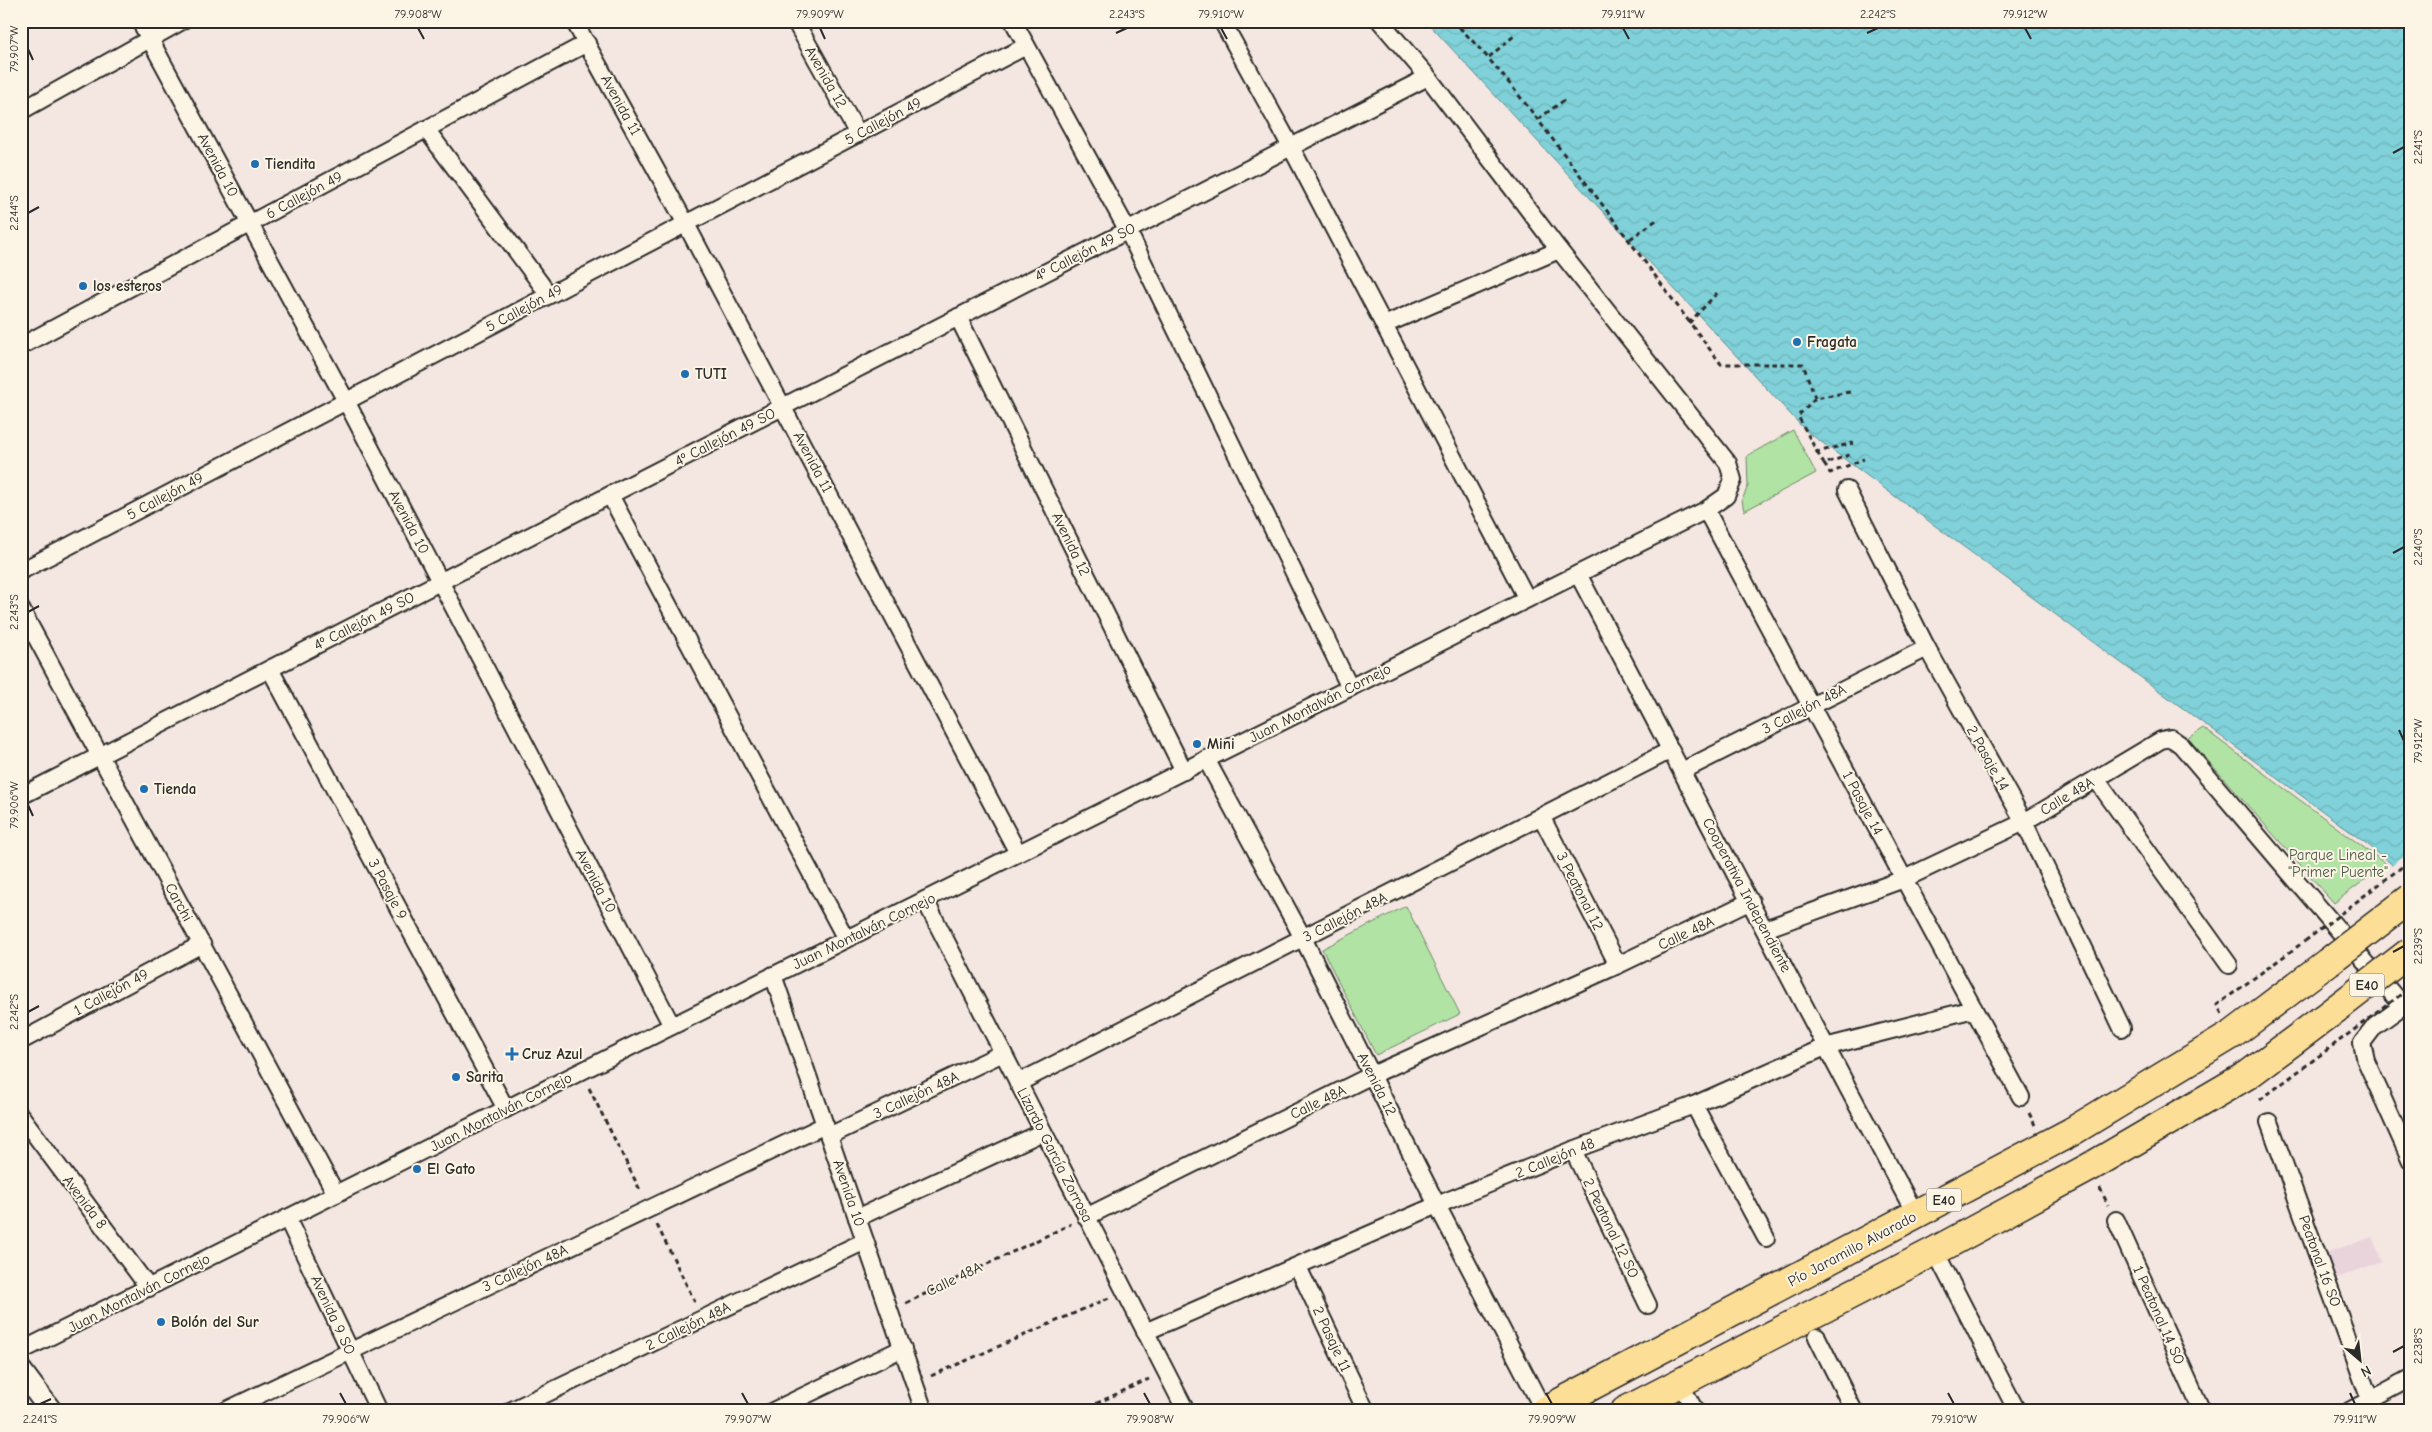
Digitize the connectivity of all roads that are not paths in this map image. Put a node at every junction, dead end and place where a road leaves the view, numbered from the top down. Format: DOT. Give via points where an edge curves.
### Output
graph roads {
  1 [pos="140,21"];
  2 [pos="182,21"];
  3 [pos="574,21"];
  4 [pos="795,21"];
  5 [pos="1013,21"];
  6 [pos="1222,21"];
  7 [pos="1380,21"];
  8 [pos="150,39"];
  9 [pos="587,43"];
  10 [pos="1026,46"];
  11 [pos="1428,77"];
  12 [pos="21,111"];
  13 [pos="426,129"];
  14 [pos="858,134"];
  15 [pos="1291,147"];
  16 [pos="250,224"];
  17 [pos="686,224"];
  18 [pos="1128,230"];
  19 [pos="1559,250"];
  20 [pos="549,295"];
  21 [pos="958,317"];
  22 [pos="1384,325"];
  23 [pos="21,346"];
  24 [pos="346,401"];
  25 [pos="783,407"];
  26 [pos="1847,490"];
  27 [pos="610,495"];
  28 [pos="1706,510"];
  29 [pos="21,570"];
  30 [pos="1578,574"];
  31 [pos="440,582"];
  32 [pos="1527,599"];
  33 [pos="21,609"];
  34 [pos="1927,648"];
  35 [pos="270,669"];
  36 [pos="1350,688"];
  37 [pos="1811,706"];
  38 [pos="1671,750"];
  39 [pos="98,756"];
  40 [pos="1206,759"];
  41 [pos="1184,771"];
  42 [pos="1682,772"];
  43 [pos="2096,779"];
  44 [pos="21,796"];
  45 [pos="1541,816"];
  46 [pos="2024,822"];
  47 [pos="1018,853"];
  48 [pos="1904,879"];
  49 [pos="2411,898"];
  50 [pos="925,900"];
  51 [pos="1750,901"];
  52 [pos="1765,929"];
  53 [pos="1303,938"];
  54 [pos="846,939"];
  55 [pos="202,944"];
  56 [pos="2411,951"];
  57 [pos="1618,965"];
  58 [pos="2229,965"];
  59 [pos="774,975"];
  60 [pos="2406,1002"];
  61 [pos="1974,1010"];
  62 [pos="672,1026"];
  63 [pos="2122,1028"];
  64 [pos="21,1041"];
  65 [pos="1825,1047"];
  66 [pos="1003,1054"];
  67 [pos="1372,1075"];
  68 [pos="1018,1083"];
  69 [pos="2021,1097"];
  70 [pos="1694,1105"];
  71 [pos="506,1109"];
  72 [pos="21,1116"];
  73 [pos="2269,1122"];
  74 [pos="827,1131"];
  75 [pos="1043,1132"];
  76 [pos="1573,1150"];
  77 [pos="2411,1161"];
  78 [pos="336,1194"];
  79 [pos="1437,1205"];
  80 [pos="1916,1215"];
  81 [pos="1086,1217"];
  82 [pos="287,1218"];
  83 [pos="857,1218"];
  84 [pos="2116,1220"];
  85 [pos="1766,1238"];
  86 [pos="865,1241"];
  87 [pos="1935,1251"];
  88 [pos="1298,1267"];
  89 [pos="149,1288"];
  90 [pos="1648,1305"];
  91 [pos="1145,1332"];
  92 [pos="1816,1337"];
  93 [pos="903,1348"];
  94 [pos="21,1351"];
  95 [pos="350,1351"];
  96 [pos="21,1371"];
  97 [pos="2411,1378"];
  98 [pos="1680,1383"];
  99 [pos="2372,1405"];
  100 [pos="51,1411"];
  101 [pos="225,1411"];
  102 [pos="379,1411"];
  103 [pos="510,1411"];
  104 [pos="774,1411"];
  105 [pos="924,1411"];
  106 [pos="1186,1411"];
  107 [pos="1366,1411"];
  108 [pos="1544,1411"];
  109 [pos="1625,1411"];
  110 [pos="1694,1411"];
  111 [pos="1854,1411"];
  112 [pos="2018,1411"];
  113 [pos="2202,1411"];
  114 [pos="2349,1411"];
  1 -- 8 [label="street, Avenida 10"];
  2 -- 8 [label="street"];
  3 -- 9 [label="street, Avenida 11"];
  4 -- 14 [label="street, Avenida 12"];
  5 -- 10 [label="street"];
  6 -- 15 [label="street"];
  7 -- 11 [label="street, Juan Montalván Cornejo"];
  8 -- 12 [label="street"];
  8 -- 16 [label="street, Avenida 10"];
  9 -- 13 [label="street, 6 Callejón 49"];
  9 -- 17 [label="street, Avenida 11"];
  10 -- 14 [label="street, 5 Callejón 49"];
  10 -- 18 [label="street"];
  11 -- 15 [label="street, 4º Callejón 49 SO"];
  11 -- 19 [label="street, Juan Montalván Cornejo"];
  13 -- 16 [label="street, 6 Callejón 49"];
  13 -- 20 [label="street"];
  14 -- 17 [label="street, 5 Callejón 49"];
  15 -- 18 [label="street, 4º Callejón 49 SO"];
  15 -- 22 [label="street"];
  16 -- 23 [label="street, 6 Callejón 49"];
  16 -- 24 [label="street, Avenida 10"];
  17 -- 20 [label="street, 5 Callejón 49"];
  17 -- 25 [label="street, Avenida 11"];
  18 -- 21 [label="street, 4º Callejón 49 SO"];
  18 -- 36 [label="street"];
  19 -- 22 [label="street"];
  19 -- 28 [label="street, Juan Montalván Cornejo" via="1728,463 1733,480 1726,496"];
  20 -- 24 [label="street, 5 Callejón 49"];
  21 -- 25 [label="street, 4º Callejón 49 SO"];
  21 -- 41 [label="street, Avenida 12"];
  22 -- 32 [label="street"];
  24 -- 29 [label="street, 5 Callejón 49"];
  24 -- 31 [label="street, Avenida 10"];
  25 -- 27 [label="street, 4º Callejón 49 SO"];
  25 -- 47 [label="street, Avenida 11"];
  26 -- 34 [label="street, 2 Pasaje 14"];
  27 -- 31 [label="street, 4º Callejón 49 SO"];
  27 -- 54 [label="street"];
  28 -- 30 [label="street, Juan Montalván Cornejo"];
  28 -- 37 [label="street, 1 Pasaje 14"];
  30 -- 32 [label="street, Juan Montalván Cornejo"];
  30 -- 38 [label="street, Cooperativa Independiente"];
  31 -- 35 [label="street, 4º Callejón 49 SO"];
  31 -- 62 [label="street, Avenida 10"];
  32 -- 36 [label="street, Juan Montalván Cornejo"];
  33 -- 39 [label="street, Carchi"];
  34 -- 37 [label="street, 3 Callejón 48A"];
  34 -- 46 [label="street, 2 Pasaje 14"];
  35 -- 39 [label="street, 4º Callejón 49 SO"];
  35 -- 71 [label="street, 3 Pasaje 9"];
  36 -- 40 [label="street, Juan Montalván Cornejo"];
  37 -- 42 [label="street, 3 Callejón 48A"];
  37 -- 48 [label="street, 1 Pasaje 14"];
  38 -- 42 [label="street, Cooperativa Independiente"];
  38 -- 45 [label="street, 3 Callejón 48A"];
  39 -- 44 [label="street, 4º Callejón 49 SO"];
  39 -- 55 [label="street, Carchi"];
  40 -- 41 [label="street, Juan Montalván Cornejo"];
  40 -- 53 [label="street, Avenida 12"];
  41 -- 47 [label="street, Juan Montalván Cornejo"];
  42 -- 51 [label="street, Cooperativa Independiente"];
  43 -- 46 [label="street, Calle 48A"];
  43 -- 58 [label="street"];
  43 -- 60 [label="street, Calle 48A" via="2161,740 2171,738 2181,745"];
  45 -- 53 [label="street, 3 Callejón 48A"];
  45 -- 57 [label="street, 3 Peatonal 12"];
  46 -- 48 [label="street, Calle 48A"];
  46 -- 63 [label="street, 2 Pasaje 14"];
  47 -- 50 [label="street, Juan Montalván Cornejo"];
  48 -- 52 [label="street, Calle 48A"];
  48 -- 61 [label="street, 1 Pasaje 14"];
  49 -- 80 [label="highway, Pío Jaramillo Alvarado / E40, bridge" via="2233,1034 2045,1146"];
  50 -- 54 [label="street, Juan Montalván Cornejo"];
  50 -- 66 [label="street, Lizardo García Zorrosa"];
  51 -- 52 [label="street, Cooperativa Independiente"];
  51 -- 57 [label="street, Calle 48A"];
  52 -- 65 [label="street, Cooperativa Independiente"];
  53 -- 67 [label="street, Avenida 12"];
  53 -- 68 [label="street, 3 Callejón 48A"];
  54 -- 59 [label="street, Juan Montalván Cornejo"];
  55 -- 64 [label="street, 1 Callejón 49"];
  55 -- 78 [label="street, Carchi"];
  56 -- 87 [label="highway, E40, bridge" via="2249,1074 2090,1167"];
  57 -- 67 [label="street, Calle 48A"];
  59 -- 62 [label="street, Juan Montalván Cornejo"];
  59 -- 74 [label="street, Avenida 10"];
  60 -- 77 [label="street" via="2375,1026 2362,1043 2366,1061"];
  61 -- 65 [label="street, 2 Callejón 48"];
  61 -- 69 [label="street, 1 Pasaje 14"];
  62 -- 71 [label="street, Juan Montalván Cornejo"];
  65 -- 70 [label="street, 2 Callejón 48"];
  65 -- 80 [label="street, Cooperativa Independiente"];
  66 -- 68 [label="street, Lizardo García Zorrosa"];
  66 -- 74 [label="street, 3 Callejón 48A"];
  67 -- 79 [label="street, Avenida 12"];
  67 -- 81 [label="street, Calle 48A"];
  68 -- 75 [label="street, Lizardo García Zorrosa"];
  70 -- 76 [label="street, 2 Callejón 48"];
  70 -- 85 [label="street"];
  71 -- 78 [label="street, Juan Montalván Cornejo"];
  72 -- 89 [label="street, Avenida 8"];
  73 -- 99 [label="street, Peatonal 16 SO"];
  74 -- 83 [label="street, Avenida 10"];
  74 -- 95 [label="street, 3 Callejón 48A"];
  75 -- 81 [label="street, Lizardo García Zorrosa"];
  75 -- 83 [label="street"];
  76 -- 79 [label="street, 2 Callejón 48"];
  76 -- 90 [label="street, 2 Peatonal 12 SO"];
  78 -- 82 [label="street, Juan Montalván Cornejo"];
  79 -- 88 [label="street, 2 Callejón 48"];
  79 -- 108 [label="street, Avenida 12"];
  80 -- 108 [label="highway, Pío Jaramillo Alvarado / E40"];
  81 -- 91 [label="street, Lizardo García Zorrosa"];
  82 -- 89 [label="street, Juan Montalván Cornejo"];
  82 -- 95 [label="street, Avenida 9 SO"];
  83 -- 86 [label="street, Avenida 10"];
  84 -- 113 [label="street, 1 Peatonal 14 SO"];
  86 -- 93 [label="street, Avenida 10"];
  86 -- 103 [label="street, 2 Callejón 48A"];
  87 -- 98 [label="highway, E40"];
  87 -- 112 [label="street"];
  88 -- 91 [label="street, 2 Callejón 48"];
  88 -- 107 [label="street, 2 Pasaje 11"];
  89 -- 94 [label="street, Juan Montalván Cornejo"];
  91 -- 106 [label="street, Lizardo García Zorrosa"];
  92 -- 111 [label="street"];
  93 -- 104 [label="street"];
  93 -- 105 [label="street, Avenida 10"];
  95 -- 101 [label="street, 3 Callejón 48A"];
  95 -- 102 [label="street, Avenida 9 SO"];
  96 -- 100 [label="street"];
  97 -- 99 [label="street"];
  98 -- 109 [label="highway, E40"];
  98 -- 110 [label="street"];
  99 -- 114 [label="street"];
}
